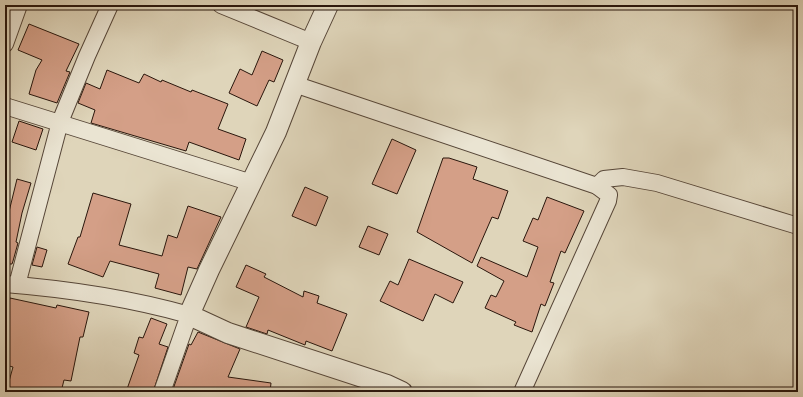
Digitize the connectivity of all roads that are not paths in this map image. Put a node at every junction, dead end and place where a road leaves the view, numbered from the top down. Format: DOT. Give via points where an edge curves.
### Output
graph roads {
  1 [pos="19,5"];
  2 [pos="110,5"];
  3 [pos="221,5"];
  4 [pos="328,5"];
  5 [pos="310,42"];
  6 [pos="5,44"];
  7 [pos="294,84"];
  8 [pos="5,106"];
  9 [pos="60,122"];
  10 [pos="252,183"];
  11 [pos="597,186"];
  12 [pos="798,226"];
  13 [pos="11,285"];
  14 [pos="189,316"];
  15 [pos="391,390"];
  16 [pos="162,392"];
  17 [pos="522,392"];
  1 -- 6 [label="street"];
  2 -- 9 [label="street"];
  3 -- 5 [label="street"];
  4 -- 5 [label="street"];
  5 -- 7 [label="street"];
  7 -- 10 [label="street" via="276,132"];
  7 -- 11 [label="street"];
  8 -- 9 [label="street"];
  9 -- 10 [label="street"];
  9 -- 13 [label="street"];
  10 -- 14 [label="street"];
  11 -- 12 [label="street" via="604,179 630,177"];
  11 -- 17 [label="street" via="609,195 608,201"];
  13 -- 14 [label="street" via="85,292 160,307"];
  14 -- 15 [label="street" via="228,333"];
  14 -- 16 [label="street"];
}
